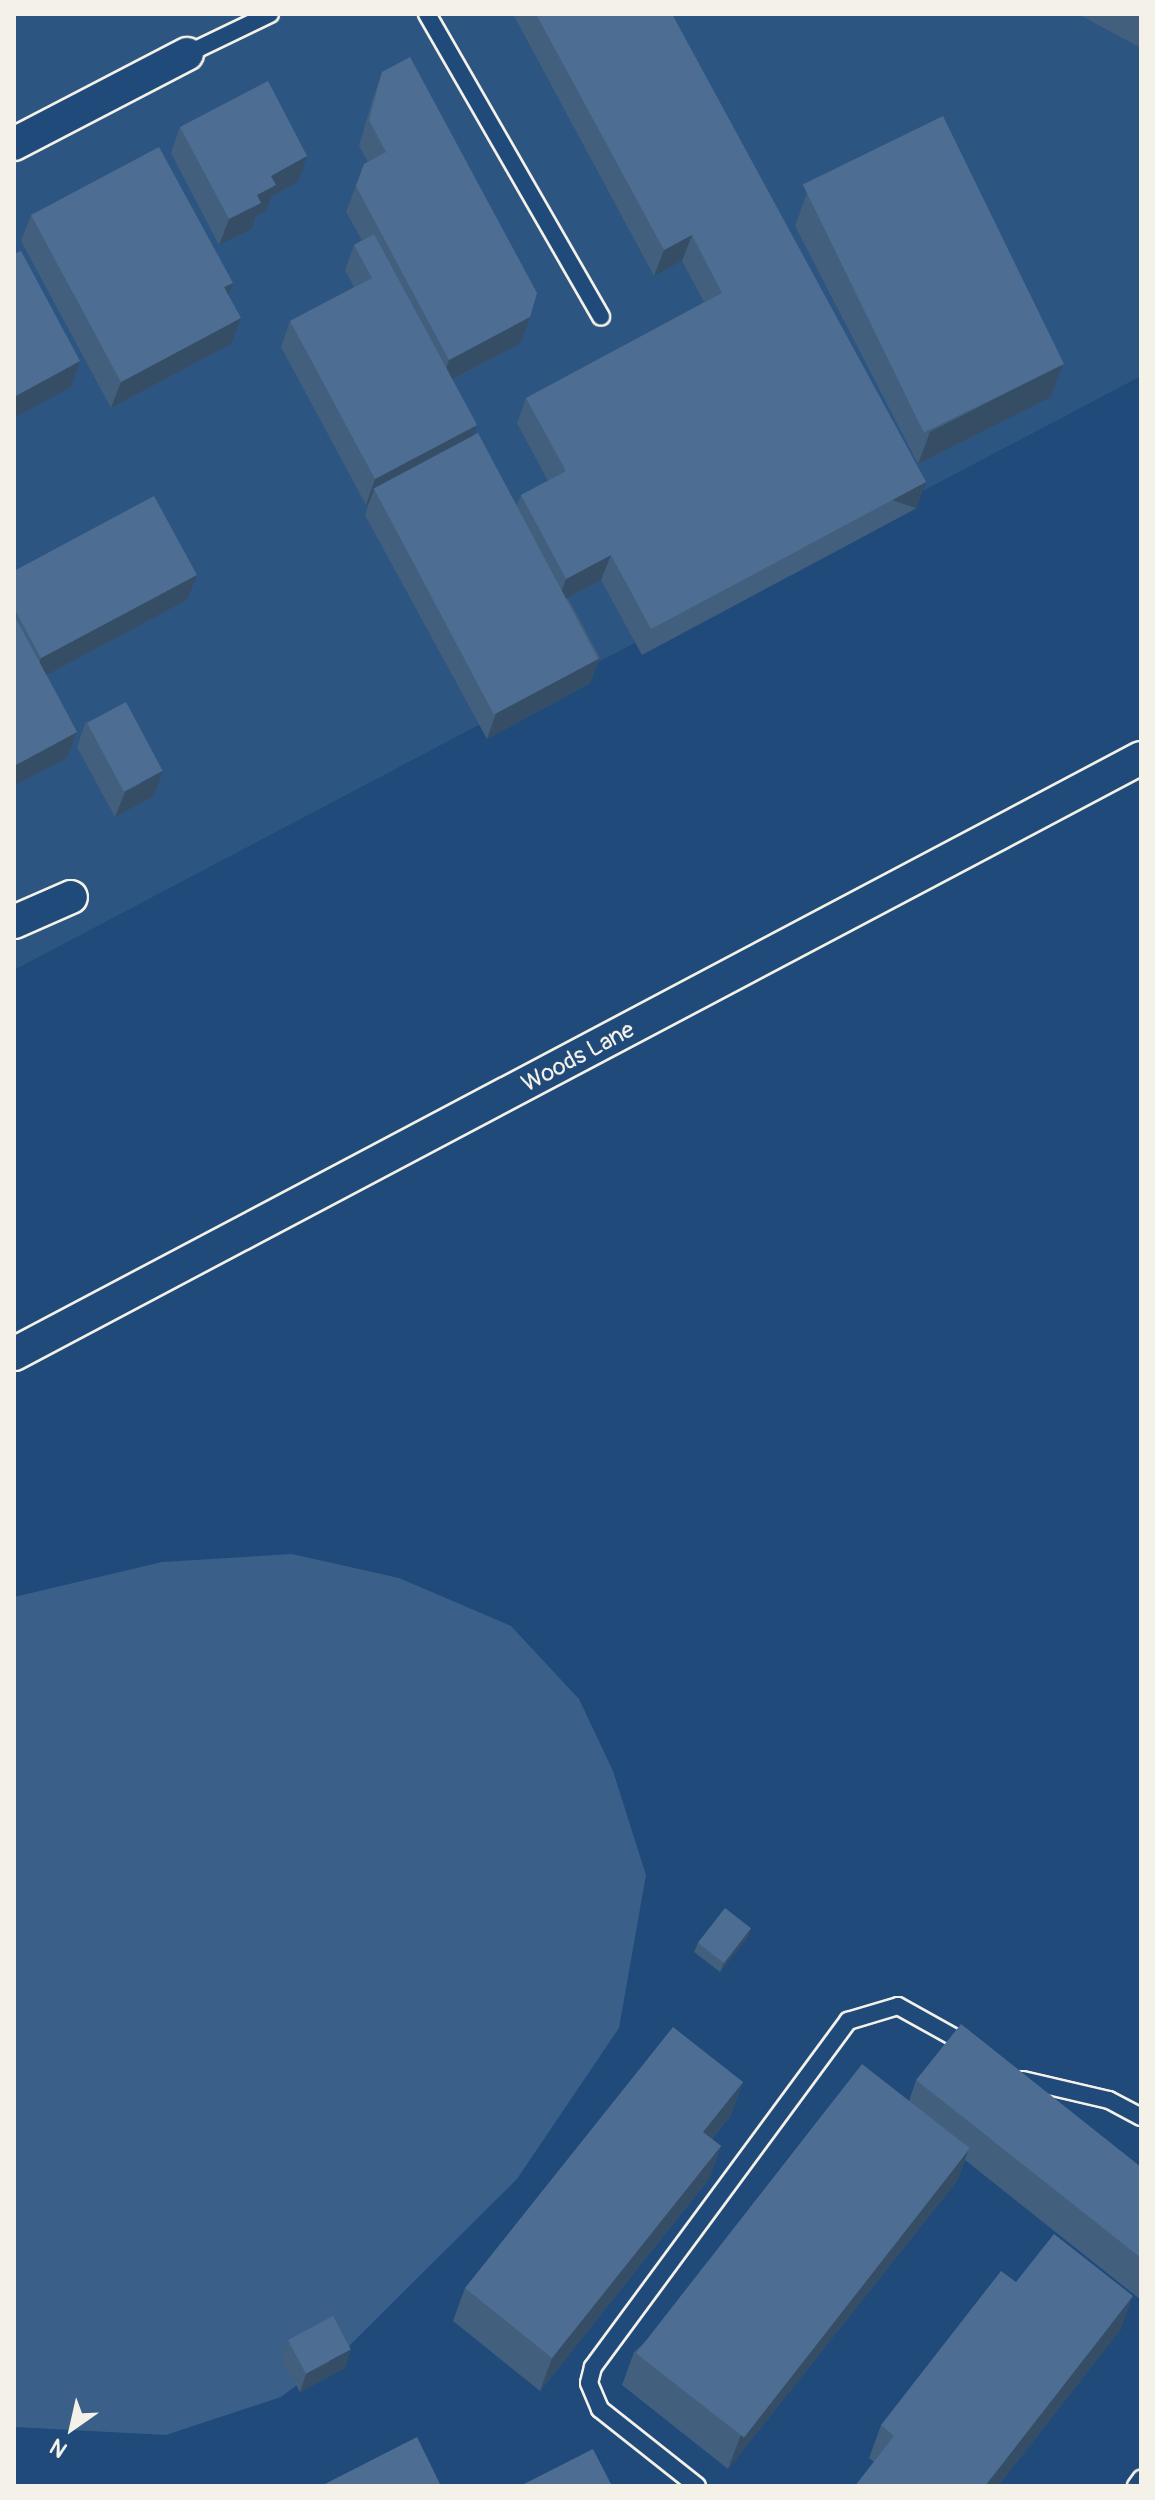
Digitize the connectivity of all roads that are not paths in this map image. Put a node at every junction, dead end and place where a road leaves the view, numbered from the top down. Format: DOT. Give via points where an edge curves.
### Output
graph roads {
  1 [pos="270,14"];
  2 [pos="427,14"];
  3 [pos="187,54"];
  4 [pos="14,144"];
  5 [pos="601,317"];
  6 [pos="1141,758"];
  7 [pos="71,897"];
  8 [pos="14,922"];
  9 [pos="14,1354"];
  10 [pos="984,2055"];
  11 [pos="1009,2073"];
  12 [pos="1141,2117"];
  13 [pos="1141,2479"];
  14 [pos="697,2486"];
  15 [pos="1136,2486"];
  1 -- 3 [label="lane"];
  2 -- 5 [label="lane"];
  3 -- 4 [label="street"];
  6 -- 9 [label="street, Woods Lane"];
  7 -- 8 [label="street"];
  10 -- 14 [label="lane" via="898,2006 848,2021 593,2367 589,2383 600,2409"];
  11 -- 12 [label="lane"];
  13 -- 15 [label="lane"];
}
